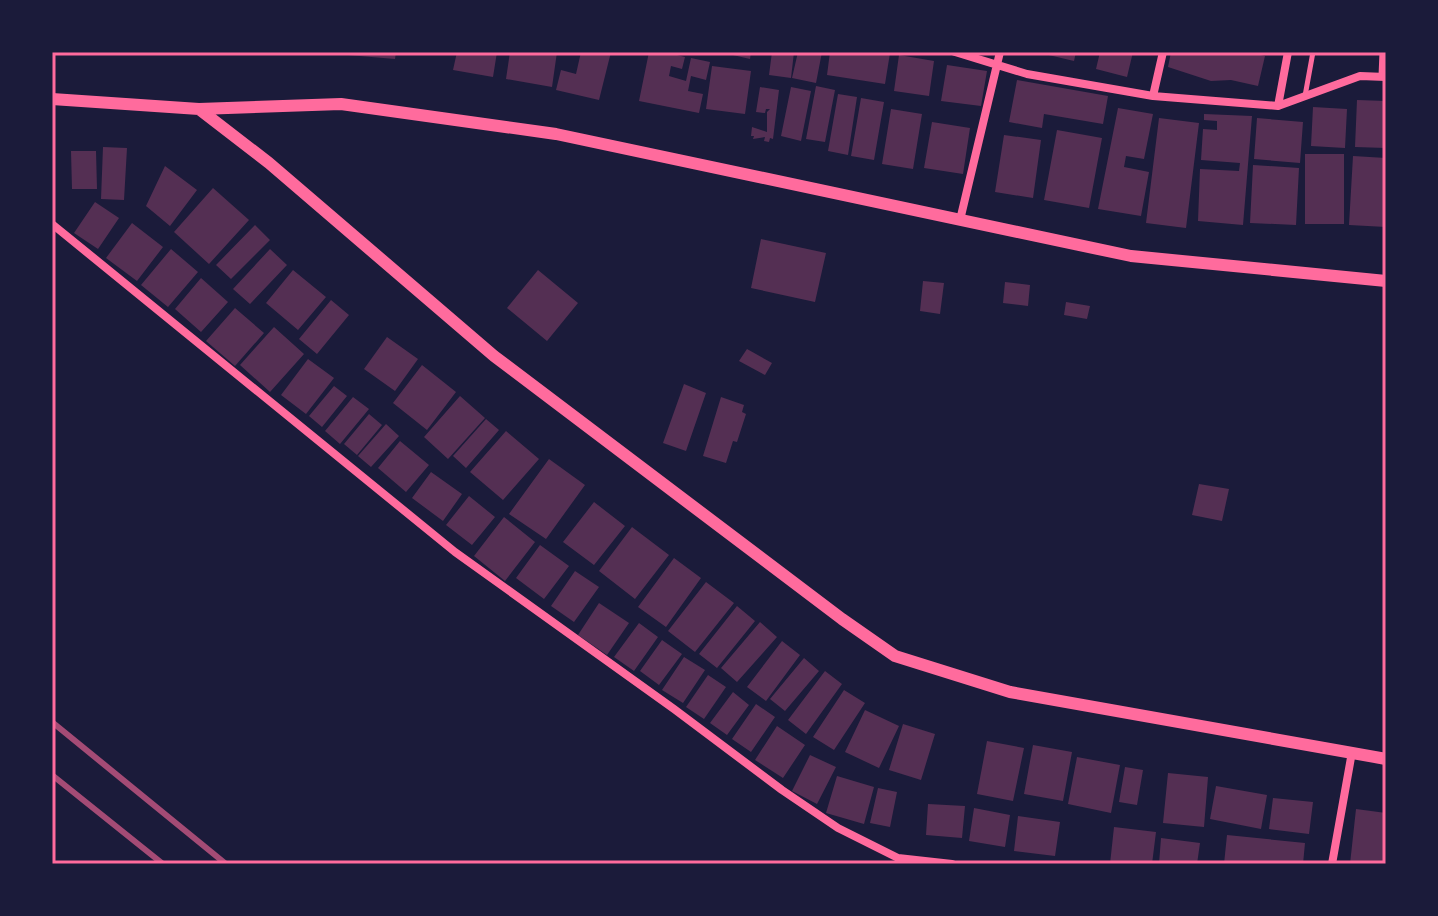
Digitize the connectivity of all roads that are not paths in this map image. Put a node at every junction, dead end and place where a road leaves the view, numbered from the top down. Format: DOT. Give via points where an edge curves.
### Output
graph roads {
  1 [pos="955,52"];
  2 [pos="1000,52"];
  3 [pos="1163,52"];
  4 [pos="1288,52"];
  5 [pos="1313,52"];
  6 [pos="1382,52"];
  7 [pos="997,65"];
  8 [pos="1384,77"];
  9 [pos="1153,96"];
  10 [pos="1304,97"];
  11 [pos="52,99"];
  12 [pos="1278,106"];
  13 [pos="199,109"];
  14 [pos="960,220"];
  15 [pos="52,224"];
  16 [pos="1386,281"];
  17 [pos="1352,752"];
  18 [pos="1386,759"];
  19 [pos="952,864"];
  20 [pos="1332,864"];
  1 -- 7 [label="street"];
  2 -- 7 [label="street"];
  3 -- 9 [label="street"];
  4 -- 12 [label="street"];
  5 -- 10 [label="lane"];
  6 -- 8 [label="lane"];
  7 -- 9 [label="street"];
  7 -- 14 [label="street"];
  8 -- 10 [label="street" via="1360,76"];
  9 -- 12 [label="street"];
  10 -- 12 [label="street"];
  11 -- 13 [label="street"];
  13 -- 14 [label="street" via="341,104 556,134"];
  13 -- 17 [label="street" via="494,356 895,656 1010,692"];
  14 -- 16 [label="street" via="1131,256"];
  15 -- 19 [label="street" via="455,552 782,790 838,828 898,858"];
  17 -- 18 [label="street"];
  17 -- 20 [label="street"];
}
